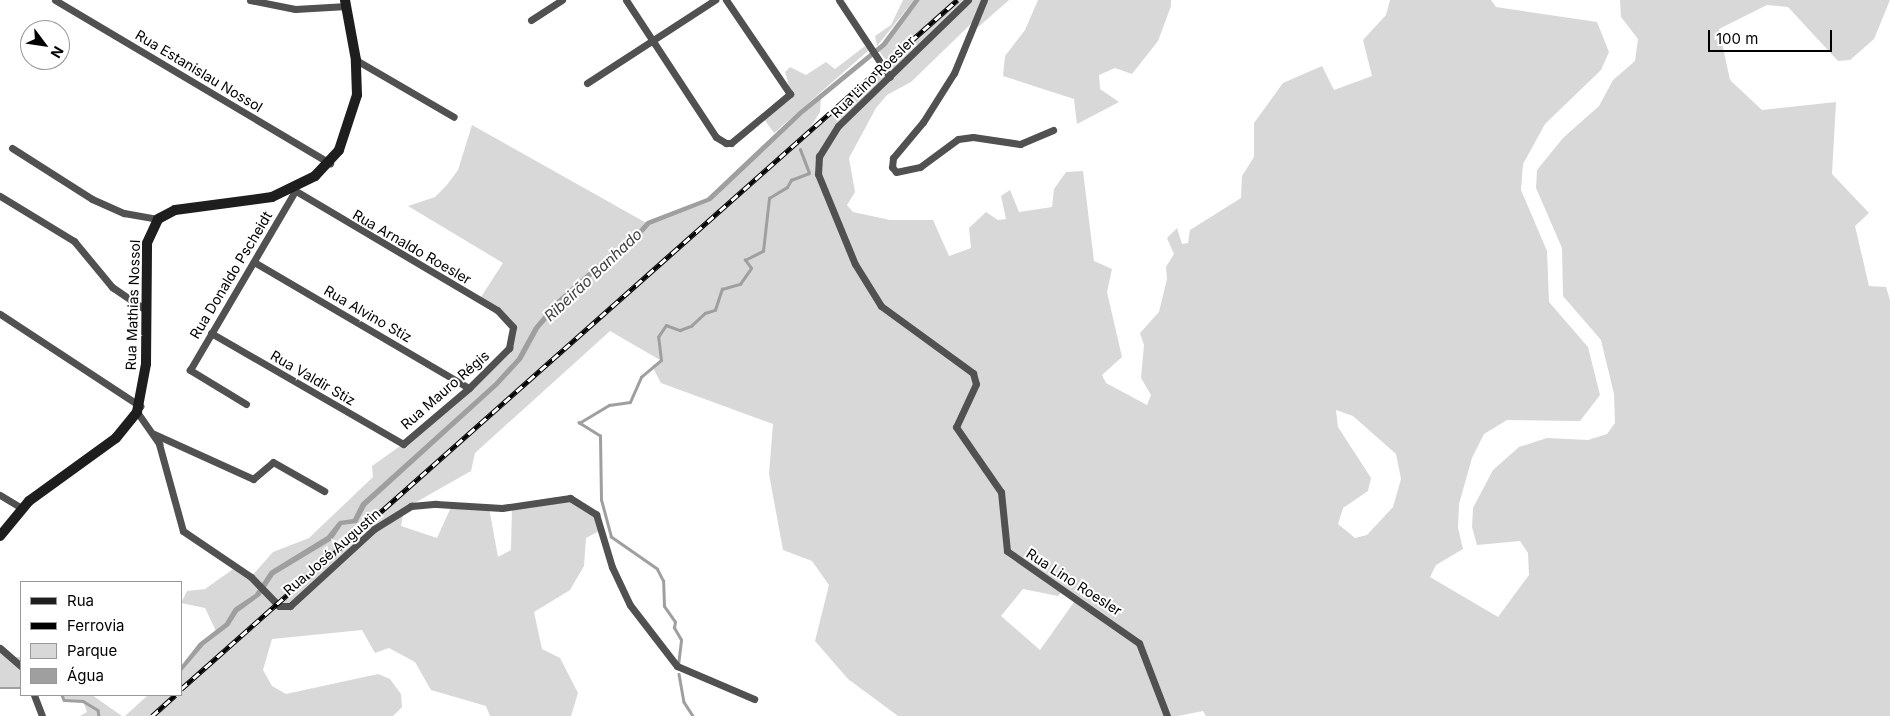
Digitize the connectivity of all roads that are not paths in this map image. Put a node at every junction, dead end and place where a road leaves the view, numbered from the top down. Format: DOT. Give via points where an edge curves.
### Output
graph roads {
  1 [pos="55,0"];
  2 [pos="250,0"];
  3 [pos="562,0"];
  4 [pos="626,0"];
  5 [pos="715,0"];
  6 [pos="726,0"];
  7 [pos="839,0"];
  8 [pos="968,0"];
  9 [pos="984,0"];
  10 [pos="346,3"];
  11 [pos="531,20"];
  12 [pos="652,41"];
  13 [pos="356,60"];
  14 [pos="890,77"];
  15 [pos="587,83"];
  16 [pos="454,117"];
  17 [pos="1053,130"];
  18 [pos="12,148"];
  19 [pos="330,163"];
  20 [pos="293,191"];
  21 [pos="0,196"];
  22 [pos="158,219"];
  23 [pos="254,262"];
  24 [pos="147,311"];
  25 [pos="0,314"];
  26 [pos="513,327"];
  27 [pos="211,333"];
  28 [pos="469,388"];
  29 [pos="246,404"];
  30 [pos="139,409"];
  31 [pos="154,434"];
  32 [pos="402,444"];
  33 [pos="324,491"];
  34 [pos="0,495"];
  35 [pos="22,508"];
  36 [pos="0,536"];
  37 [pos="0,648"];
  38 [pos="20,665"];
  39 [pos="34,696"];
  40 [pos="754,699"];
  41 [pos="42,716"];
  42 [pos="1167,716"];
  1 -- 19 [label="street, Rua Estanislau Nossol"];
  2 -- 10 [label="street" via="295,9"];
  3 -- 11 [label="street"];
  4 -- 12 [label="street"];
  5 -- 12 [label="street"];
  6 -- 12 [label="street" via="790,94 731,143 716,137"];
  7 -- 14 [label="street"];
  8 -- 14 [label="street, Rua Lino Roesler"];
  9 -- 17 [label="street" via="954,73 923,122 893,158 892,167 896,172 920,167 958,139 973,137 1020,144"];
  10 -- 13 [label="street"];
  12 -- 15 [label="street"];
  13 -- 16 [label="street"];
  13 -- 19 [label="street" via="355,107 346,136"];
  14 -- 42 [label="street, Rua Lino Roesler" via="838,126 820,156 818,174 846,244 881,306 973,373 976,384 956,427 1001,492 1007,551 1139,643"];
  18 -- 22 [label="street" via="92,199 124,213"];
  19 -- 20 [label="street"];
  20 -- 22 [label="street" via="250,202 175,210"];
  20 -- 23 [label="street, Rua Donaldo Pscheidt"];
  20 -- 26 [label="street, Rua Arnaldo Roesler" via="497,310"];
  21 -- 24 [label="street" via="74,241 112,287"];
  22 -- 24 [label="street, Rua Mathias Nossol" via="147,243"];
  23 -- 27 [label="street, Rua Donaldo Pscheidt"];
  23 -- 28 [label="street, Rua Alvino Stiz"];
  24 -- 30 [label="street, Rua Mathias Nossol"];
  25 -- 30 [label="street, Rua José Augustin"];
  26 -- 28 [label="street, Rua Mauro Régis" via="513,340 504,355"];
  27 -- 29 [label="street, Rua Donaldo Pscheidt" via="190,370"];
  27 -- 32 [label="street, Rua Valdir Stiz"];
  28 -- 32 [label="street, Rua Mauro Régis"];
  30 -- 31 [label="street, Rua José Augustin"];
  30 -- 35 [label="street" via="116,438"];
  31 -- 33 [label="street" via="253,479 273,462"];
  31 -- 40 [label="street, Rua José Augustin" via="183,531 257,582 279,606 290,606 374,529 411,506 436,504 502,508 570,498 596,514 612,567 630,605 677,666"];
  34 -- 35 [label="street"];
  35 -- 36 [label="street"];
  37 -- 38 [label="street"];
  39 -- 41 [label="street"];
}
